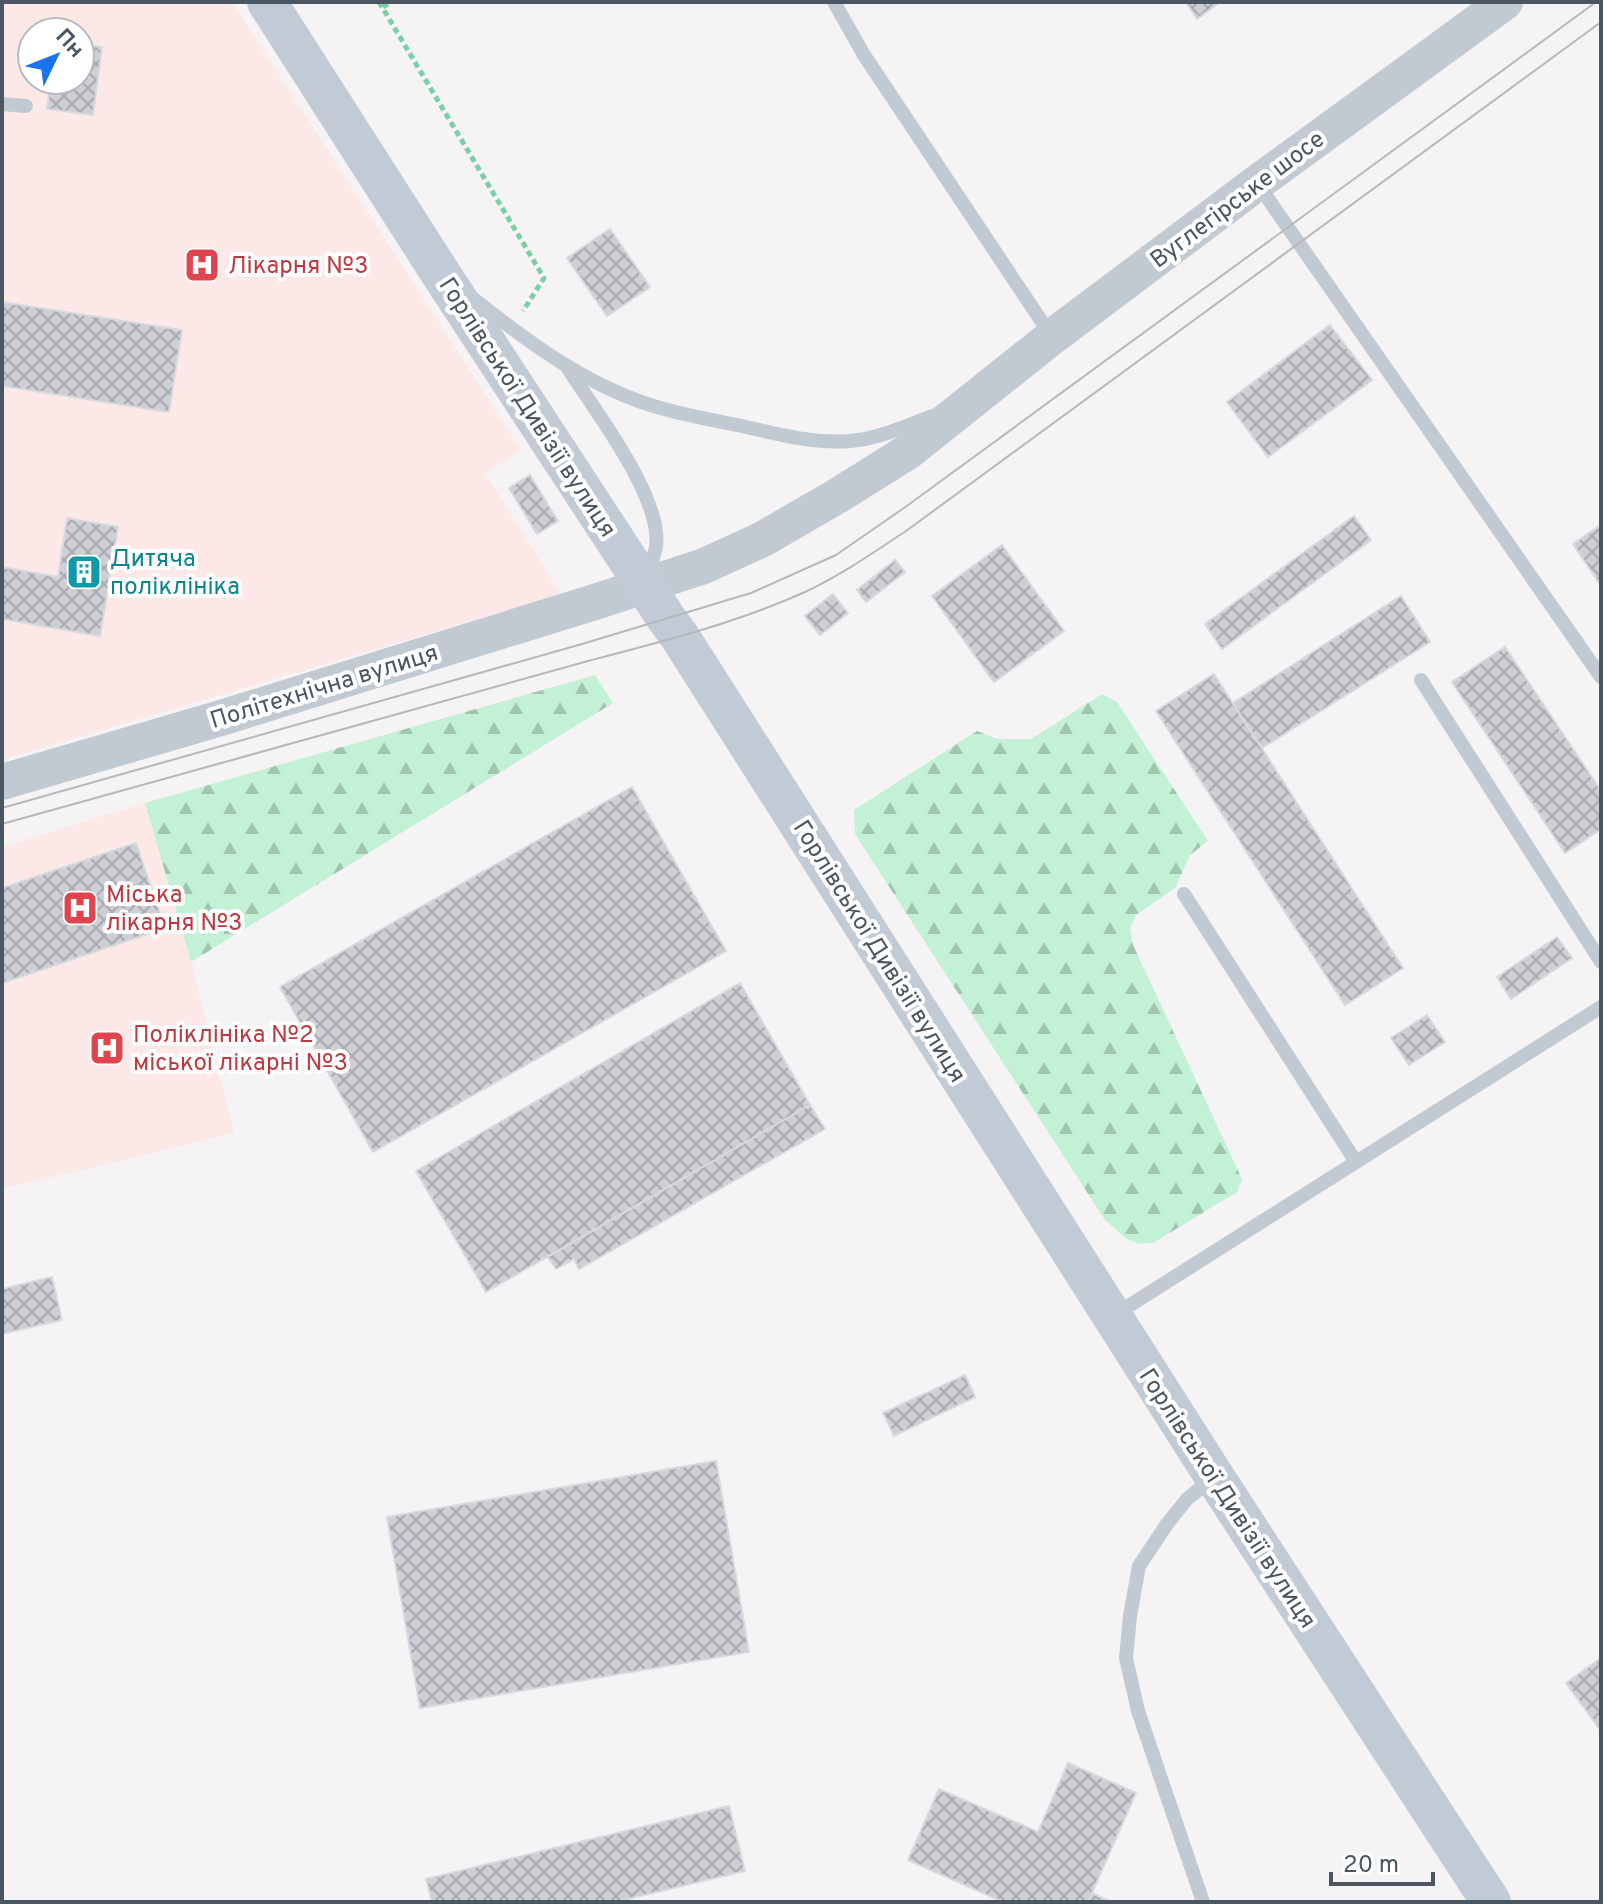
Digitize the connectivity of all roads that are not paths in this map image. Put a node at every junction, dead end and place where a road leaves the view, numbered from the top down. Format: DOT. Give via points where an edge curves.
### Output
graph roads {
  1 [pos="267,2"];
  2 [pos="834,2"];
  3 [pos="1505,2"];
  4 [pos="2,104"];
  5 [pos="26,106"];
  6 [pos="1257,183"];
  7 [pos="439,271"];
  8 [pos="1052,337"];
  9 [pos="566,366"];
  10 [pos="974,401"];
  11 [pos="644,585"];
  12 [pos="1601,677"];
  13 [pos="1421,680"];
  14 [pos="2,782"];
  15 [pos="1184,894"];
  16 [pos="1601,962"];
  17 [pos="1601,1007"];
  18 [pos="1356,1162"];
  19 [pos="1112,1316"];
  20 [pos="1214,1476"];
  21 [pos="1203,1902"];
  22 [pos="1491,1902"];
  1 -- 7 [label="main road, Горлівської Дивізії вулиця"];
  2 -- 8 [label="lane"];
  3 -- 6 [label="street, Вуглегірське шосе"];
  4 -- 5 [label="lane"];
  6 -- 8 [label="street, Вуглегірське шосе"];
  6 -- 12 [label="lane"];
  7 -- 9 [label="lane"];
  7 -- 11 [label="main road, Горлівської Дивізії вулиця"];
  8 -- 10 [label="street, Вуглегірське шосе"];
  9 -- 10 [label="lane" via="662,409 807,441 852,441 887,433"];
  9 -- 11 [label="lane" via="637,474 653,518 656,545"];
  10 -- 11 [label="street, Політехнічна вулиця" via="909,451 763,539"];
  11 -- 14 [label="street, Політехнічна вулиця"];
  11 -- 19 [label="main road, Горлівської Дивізії вулиця"];
  13 -- 16 [label="lane"];
  15 -- 18 [label="lane"];
  17 -- 18 [label="lane"];
  18 -- 19 [label="lane"];
  19 -- 20 [label="main road, Горлівської Дивізії вулиця"];
  20 -- 21 [label="lane" via="1187,1499 1139,1566 1126,1658 1138,1711"];
  20 -- 22 [label="main road, Горлівської Дивізії вулиця"];
}
